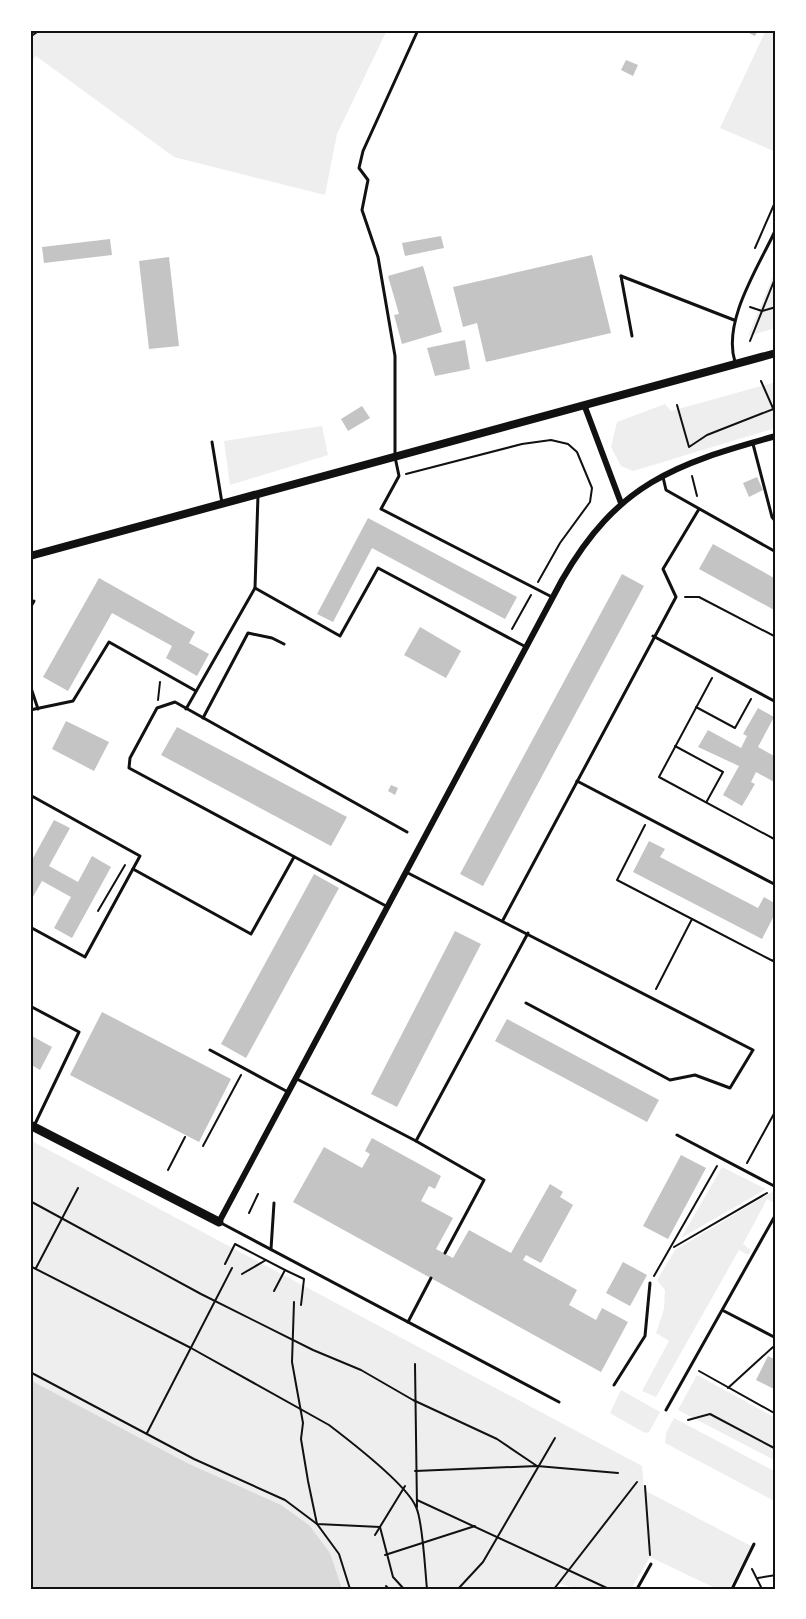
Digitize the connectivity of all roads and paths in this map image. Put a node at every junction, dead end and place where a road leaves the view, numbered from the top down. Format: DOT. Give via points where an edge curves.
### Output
graph roads {
  1 [pos="40,30"];
  2 [pos="418,30"];
  3 [pos="30,37"];
  4 [pos="776,229"];
  5 [pos="776,276"];
  6 [pos="742,304"];
  7 [pos="776,307"];
  8 [pos="762,311"];
  9 [pos="734,320"];
  10 [pos="632,336"];
  11 [pos="750,341"];
  12 [pos="776,353"];
  13 [pos="736,364"];
  14 [pos="761,381"];
  15 [pos="677,405"];
  16 [pos="585,406"];
  17 [pos="775,408"];
  18 [pos="776,415"];
  19 [pos="776,436"];
  20 [pos="212,442"];
  21 [pos="752,442"];
  22 [pos="395,458"];
  23 [pos="662,475"];
  24 [pos="399,476"];
  25 [pos="692,476"];
  26 [pos="258,494"];
  27 [pos="621,502"];
  28 [pos="222,504"];
  29 [pos="699,509"];
  30 [pos="776,522"];
  31 [pos="776,552"];
  32 [pos="30,556"];
  33 [pos="255,588"];
  34 [pos="535,589"];
  35 [pos="676,597"];
  36 [pos="552,598"];
  37 [pos="34,601"];
  38 [pos="30,608"];
  39 [pos="653,636"];
  40 [pos="508,637"];
  41 [pos="776,637"];
  42 [pos="284,644"];
  43 [pos="526,647"];
  44 [pos="716,670"];
  45 [pos="161,680"];
  46 [pos="30,685"];
  47 [pos="196,691"];
  48 [pos="755,691"];
  49 [pos="158,694"];
  50 [pos="776,702"];
  51 [pos="696,707"];
  52 [pos="38,709"];
  53 [pos="186,709"];
  54 [pos="30,710"];
  55 [pos="203,718"];
  56 [pos="675,746"];
  57 [pos="577,781"];
  58 [pos="30,795"];
  59 [pos="706,802"];
  60 [pos="649,818"];
  61 [pos="407,832"];
  62 [pos="776,840"];
  63 [pos="294,856"];
  64 [pos="133,869"];
  65 [pos="406,872"];
  66 [pos="776,885"];
  67 [pos="387,907"];
  68 [pos="692,919"];
  69 [pos="503,921"];
  70 [pos="30,927"];
  71 [pos="528,933"];
  72 [pos="776,956"];
  73 [pos="660,981"];
  74 [pos="526,1003"];
  75 [pos="30,1006"];
  76 [pos="210,1050"];
  77 [pos="244,1069"];
  78 [pos="296,1078"];
  79 [pos="288,1093"];
  80 [pos="776,1110"];
  81 [pos="32,1126"];
  82 [pos="677,1135"];
  83 [pos="185,1137"];
  84 [pos="416,1141"];
  85 [pos="203,1146"];
  86 [pos="721,1158"];
  87 [pos="168,1170"];
  88 [pos="743,1170"];
  89 [pos="776,1187"];
  90 [pos="78,1188"];
  91 [pos="258,1194"];
  92 [pos="30,1201"];
  93 [pos="274,1203"];
  94 [pos="249,1212"];
  95 [pos="776,1214"];
  96 [pos="62,1218"];
  97 [pos="219,1222"];
  98 [pos="271,1249"];
  99 [pos="671,1249"];
  100 [pos="445,1253"];
  101 [pos="266,1260"];
  102 [pos="225,1264"];
  103 [pos="30,1266"];
  104 [pos="232,1268"];
  105 [pos="36,1269"];
  106 [pos="285,1269"];
  107 [pos="242,1274"];
  108 [pos="431,1278"];
  109 [pos="650,1282"];
  110 [pos="274,1291"];
  111 [pos="214,1300"];
  112 [pos="294,1302"];
  113 [pos="301,1305"];
  114 [pos="724,1311"];
  115 [pos="408,1322"];
  116 [pos="776,1338"];
  117 [pos="291,1339"];
  118 [pos="776,1344"];
  119 [pos="191,1348"];
  120 [pos="415,1365"];
  121 [pos="691,1367"];
  122 [pos="30,1372"];
  123 [pos="614,1385"];
  124 [pos="728,1388"];
  125 [pos="413,1400"];
  126 [pos="559,1402"];
  127 [pos="300,1408"];
  128 [pos="666,1410"];
  129 [pos="776,1414"];
  130 [pos="688,1420"];
  131 [pos="147,1433"];
  132 [pos="555,1438"];
  133 [pos="776,1449"];
  134 [pos="537,1466"];
  135 [pos="415,1471"];
  136 [pos="618,1473"];
  137 [pos="637,1482"];
  138 [pos="645,1486"];
  139 [pos="404,1487"];
  140 [pos="417,1500"];
  141 [pos="417,1507"];
  142 [pos="317,1524"];
  143 [pos="380,1527"];
  144 [pos="475,1527"];
  145 [pos="375,1535"];
  146 [pos="497,1537"];
  147 [pos="421,1541"];
  148 [pos="753,1544"];
  149 [pos="385,1555"];
  150 [pos="747,1558"];
  151 [pos="651,1564"];
  152 [pos="569,1570"];
  153 [pos="776,1575"];
  154 [pos="758,1578"];
  155 [pos="386,1586"];
  156 [pos="350,1589"];
  157 [pos="389,1589"];
  158 [pos="404,1589"];
  159 [pos="427,1589"];
  160 [pos="458,1589"];
  161 [pos="554,1589"];
  162 [pos="609,1589"];
  163 [pos="637,1589"];
  164 [pos="732,1589"];
  165 [pos="762,1589"];
  1 -- 3 [label="path"];
  2 -- 22 [label="lane" via="363,151 359,168 368,180 362,210 378,257 395,356"];
  4 -- 6 [label="lane"];
  5 -- 8 [label="path"];
  6 -- 8 [label="path"];
  6 -- 9 [label="lane"];
  7 -- 8 [label="path"];
  8 -- 11 [label="path"];
  9 -- 10 [label="lane" via="621,276"];
  9 -- 13 [label="lane" via="730,346"];
  12 -- 13 [label="street"];
  13 -- 16 [label="street"];
  14 -- 17 [label="path"];
  15 -- 17 [label="path" via="689,447 707,435"];
  16 -- 22 [label="street"];
  16 -- 27 [label="street"];
  17 -- 18 [label="path"];
  19 -- 21 [label="street"];
  20 -- 28 [label="lane"];
  21 -- 23 [label="street" via="691,461"];
  21 -- 30 [label="lane"];
  22 -- 24 [label="lane"];
  22 -- 26 [label="street"];
  23 -- 27 [label="street"];
  23 -- 29 [label="lane" via="666,490"];
  24 -- 34 [label="lane" via="381,509"];
  24 -- 34 [label="path" via="522,444 551,440 568,444 577,452 592,488 590,502 560,543"];
  25 -- 29 [label="path"];
  26 -- 28 [label="street"];
  26 -- 33 [label="lane"];
  27 -- 36 [label="street" via="589,537"];
  28 -- 32 [label="street"];
  29 -- 31 [label="lane"];
  29 -- 35 [label="lane" via="663,569"];
  33 -- 40 [label="lane" via="340,636 378,568"];
  33 -- 47 [label="lane"];
  34 -- 36 [label="lane"];
  34 -- 40 [label="path"];
  35 -- 39 [label="lane"];
  35 -- 41 [label="path" via="699,597"];
  36 -- 43 [label="street"];
  37 -- 38 [label="lane"];
  39 -- 44 [label="lane"];
  39 -- 57 [label="lane"];
  40 -- 43 [label="lane"];
  42 -- 55 [label="lane" via="248,633"];
  43 -- 65 [label="street"];
  44 -- 48 [label="lane"];
  44 -- 51 [label="path"];
  45 -- 49 [label="path"];
  46 -- 52 [label="lane"];
  47 -- 52 [label="lane" via="109,642 73,701"];
  47 -- 53 [label="lane"];
  48 -- 50 [label="lane"];
  48 -- 51 [label="path" via="735,728"];
  51 -- 56 [label="path"];
  52 -- 54 [label="lane"];
  53 -- 55 [label="lane"];
  53 -- 63 [label="lane" via="175,702 158,708 130,758 129,768"];
  55 -- 61 [label="lane"];
  56 -- 59 [label="path" via="659,777"];
  56 -- 59 [label="path" via="723,772"];
  57 -- 60 [label="lane"];
  57 -- 69 [label="lane"];
  58 -- 64 [label="lane" via="140,856"];
  59 -- 62 [label="path"];
  60 -- 66 [label="lane"];
  60 -- 68 [label="path" via="617,880"];
  63 -- 64 [label="lane" via="250,934"];
  63 -- 67 [label="lane"];
  64 -- 70 [label="lane" via="85,957"];
  65 -- 67 [label="street"];
  65 -- 69 [label="lane"];
  67 -- 78 [label="street"];
  68 -- 72 [label="path" via="773,961"];
  68 -- 73 [label="path"];
  69 -- 71 [label="lane"];
  71 -- 74 [label="lane" via="753,1050 730,1088 695,1075 670,1080"];
  71 -- 84 [label="lane"];
  75 -- 81 [label="lane" via="79,1032"];
  76 -- 77 [label="lane"];
  77 -- 79 [label="lane"];
  77 -- 85 [label="path"];
  78 -- 79 [label="street"];
  78 -- 84 [label="lane"];
  79 -- 97 [label="street"];
  80 -- 88 [label="path"];
  81 -- 97 [label="main road"];
  82 -- 86 [label="lane"];
  83 -- 87 [label="path"];
  84 -- 100 [label="lane" via="484,1180"];
  86 -- 88 [label="lane"];
  86 -- 99 [label="path"];
  88 -- 89 [label="lane"];
  89 -- 99 [label="path"];
  90 -- 96 [label="path"];
  91 -- 94 [label="path"];
  92 -- 96 [label="path"];
  93 -- 98 [label="lane"];
  95 -- 114 [label="lane"];
  96 -- 105 [label="path"];
  96 -- 111 [label="path"];
  97 -- 98 [label="lane"];
  98 -- 115 [label="lane"];
  99 -- 109 [label="path"];
  101 -- 102 [label="path" via="235,1244"];
  101 -- 106 [label="path"];
  101 -- 107 [label="path"];
  103 -- 105 [label="path"];
  104 -- 111 [label="path"];
  105 -- 119 [label="path"];
  106 -- 110 [label="path"];
  106 -- 113 [label="path" via="304,1279"];
  108 -- 115 [label="lane"];
  109 -- 123 [label="lane" via="645,1335"];
  111 -- 117 [label="path"];
  111 -- 119 [label="path"];
  112 -- 117 [label="path"];
  114 -- 116 [label="lane"];
  114 -- 121 [label="lane"];
  115 -- 126 [label="lane"];
  117 -- 125 [label="path" via="361,1370"];
  117 -- 127 [label="path"];
  118 -- 124 [label="path"];
  119 -- 127 [label="path"];
  119 -- 131 [label="path"];
  120 -- 125 [label="path"];
  121 -- 124 [label="path"];
  121 -- 128 [label="lane"];
  122 -- 131 [label="path"];
  124 -- 129 [label="path"];
  125 -- 134 [label="path" via="497,1439"];
  125 -- 135 [label="path"];
  127 -- 139 [label="path" via="347,1438"];
  127 -- 142 [label="path" via="306,1470"];
  130 -- 133 [label="path" via="710,1414"];
  131 -- 142 [label="path" via="285,1500"];
  132 -- 134 [label="path"];
  134 -- 135 [label="path"];
  134 -- 136 [label="path"];
  134 -- 146 [label="path"];
  135 -- 140 [label="path"];
  137 -- 152 [label="path"];
  138 -- 151 [label="path"];
  139 -- 141 [label="path"];
  139 -- 143 [label="path"];
  140 -- 141 [label="path"];
  140 -- 144 [label="path"];
  141 -- 147 [label="path"];
  142 -- 143 [label="path"];
  142 -- 156 [label="path" via="339,1554"];
  143 -- 145 [label="path"];
  143 -- 149 [label="path"];
  144 -- 146 [label="path"];
  144 -- 147 [label="path"];
  146 -- 152 [label="path"];
  146 -- 160 [label="path" via="483,1562"];
  147 -- 149 [label="path"];
  147 -- 159 [label="path"];
  148 -- 150 [label="lane"];
  149 -- 158 [label="path" via="393,1577"];
  150 -- 154 [label="path"];
  150 -- 164 [label="lane"];
  151 -- 163 [label="lane"];
  152 -- 161 [label="path"];
  152 -- 162 [label="path"];
  153 -- 154 [label="path"];
  154 -- 165 [label="path"];
  155 -- 157 [label="path"];
}
